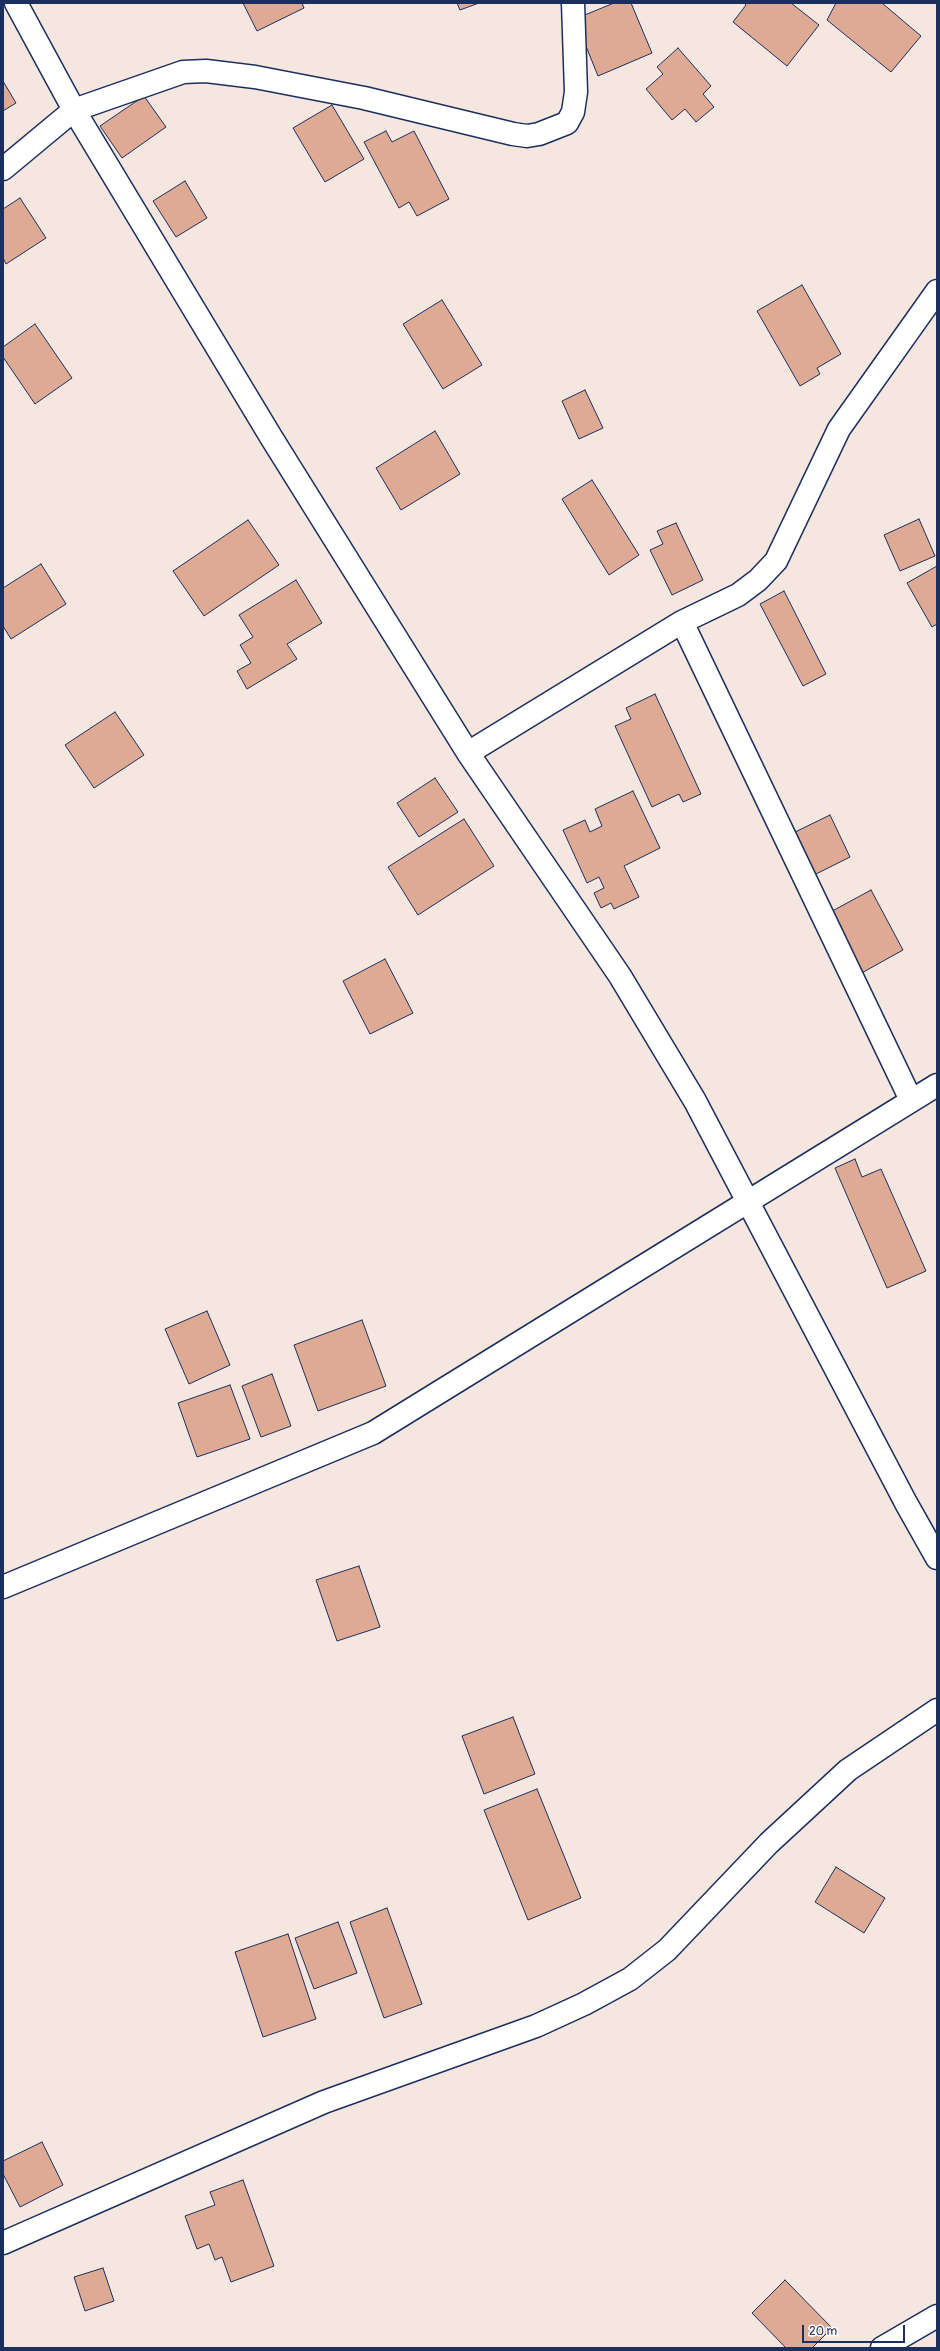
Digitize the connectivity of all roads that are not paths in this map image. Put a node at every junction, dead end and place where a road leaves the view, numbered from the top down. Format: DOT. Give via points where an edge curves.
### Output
graph roads {
  1 [pos="16,3"];
  2 [pos="573,3"];
  3 [pos="74,110"];
  4 [pos="3,169"];
  5 [pos="937,291"];
  6 [pos="682,622"];
  7 [pos="468,753"];
  8 [pos="937,1085"];
  9 [pos="911,1100"];
  10 [pos="748,1203"];
  11 [pos="937,1558"];
  12 [pos="3,1587"];
  13 [pos="937,1710"];
  14 [pos="3,2243"];
  15 [pos="937,2316"];
  16 [pos="882,2348"];
  1 -- 3 [label="street"];
  2 -- 3 [label="street" via="576,92 573,112 566,124 539,134 513,134 364,98 255,77 206,71 183,72 163,77"];
  3 -- 4 [label="street"];
  3 -- 7 [label="street" via="270,437"];
  5 -- 6 [label="street" via="839,429 776,562 738,595"];
  6 -- 7 [label="street"];
  6 -- 9 [label="street"];
  7 -- 10 [label="street" via="620,976 695,1101"];
  8 -- 9 [label="street"];
  9 -- 10 [label="street"];
  10 -- 11 [label="street"];
  10 -- 12 [label="street" via="373,1433"];
  13 -- 14 [label="street" via="848,1770 769,1843 667,1950 630,1979 536,2026 324,2102"];
  15 -- 16 [label="street"];
}
